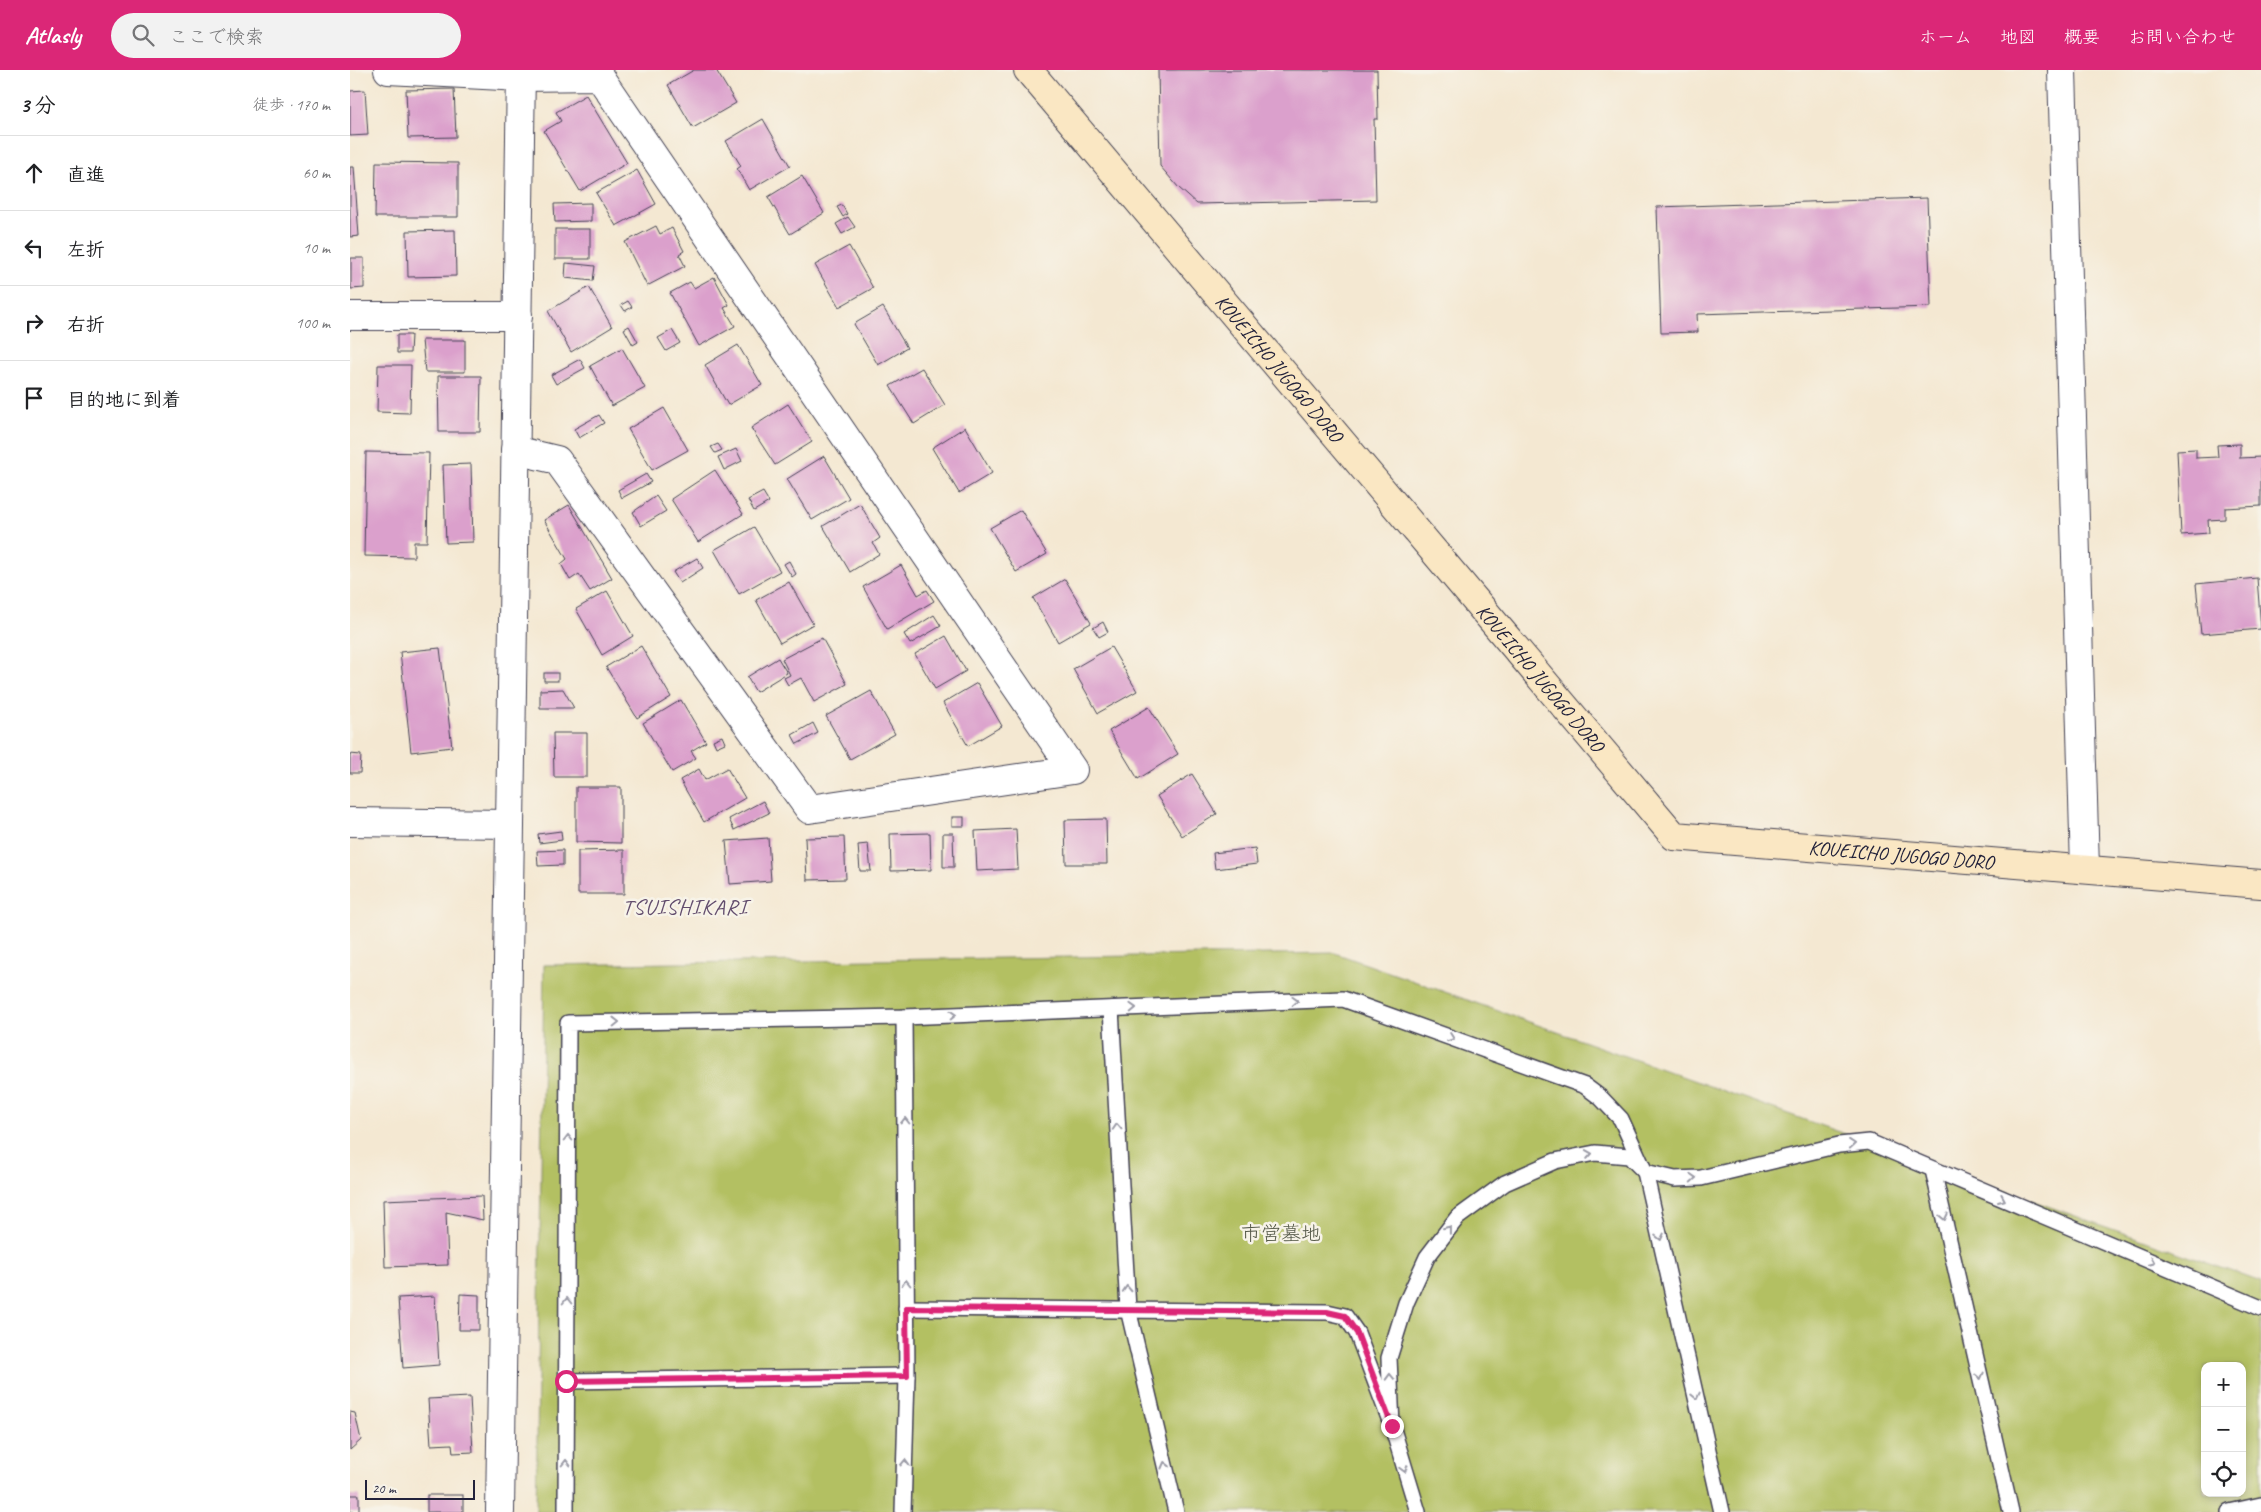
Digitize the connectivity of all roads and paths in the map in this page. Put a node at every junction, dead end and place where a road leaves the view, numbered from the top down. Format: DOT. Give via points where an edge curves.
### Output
graph roads {
  1 [pos="388,70"];
  2 [pos="1028,70"];
  3 [pos="2062,70"];
  4 [pos="521,74"];
  5 [pos="350,316"];
  6 [pos="518,316"];
  7 [pos="515,450"];
  8 [pos="350,822"];
  9 [pos="510,824"];
  10 [pos="2085,869"];
  11 [pos="2261,884"];
  12 [pos="1111,1009"];
  13 [pos="904,1017"];
  14 [pos="1933,1170"];
  15 [pos="1645,1172"];
  16 [pos="906,1308"];
  17 [pos="2261,1308"];
  18 [pos="1128,1309"];
  19 [pos="907,1376"];
  20 [pos="566,1381"];
  21 [pos="1392,1426"];
  22 [pos="2261,1505"];
  23 [pos="500,1512"];
  24 [pos="566,1512"];
  25 [pos="903,1512"];
  26 [pos="1176,1512"];
  27 [pos="1418,1512"];
  28 [pos="1722,1512"];
  29 [pos="2012,1512"];
  30 [pos="2229,1512"];
  1 -- 4 [label="street"];
  2 -- 10 [label="street, KOUEICHO JUGOGO DORO" via="1674,836"];
  3 -- 10 [label="street"];
  4 -- 6 [label="street"];
  4 -- 7 [label="street" via="599,76 1073,770 809,809 557,460"];
  5 -- 6 [label="street"];
  6 -- 7 [label="street"];
  7 -- 9 [label="street"];
  8 -- 9 [label="street"];
  9 -- 23 [label="street"];
  10 -- 11 [label="street, KOUEICHO JUGOGO DORO"];
  13 -- 12 [label="lane, one-way"];
  12 -- 15 [label="lane, one-way" via="1343,999 1585,1086 1621,1119"];
  18 -- 12 [label="lane, one-way"];
  16 -- 13 [label="lane, one-way"];
  20 -- 13 [label="lane, one-way" via="568,1023"];
  15 -- 14 [label="lane, one-way" via="1675,1179 1701,1178 1839,1145 1869,1142"];
  14 -- 17 [label="lane, one-way"];
  14 -- 29 [label="lane, one-way"];
  21 -- 15 [label="lane, one-way" via="1389,1358 1406,1303 1427,1257 1457,1218 1505,1183 1555,1160 1596,1153 1629,1156"];
  15 -- 28 [label="lane, one-way"];
  16 -- 18 [label="lane"];
  16 -- 19 [label="lane"];
  18 -- 21 [label="lane" via="1327,1312 1345,1316 1357,1333"];
  26 -- 18 [label="lane, one-way"];
  19 -- 20 [label="lane"];
  25 -- 19 [label="lane, one-way"];
  24 -- 20 [label="lane, one-way"];
  21 -- 27 [label="lane, one-way"];
  22 -- 30 [label="lane"];
}
